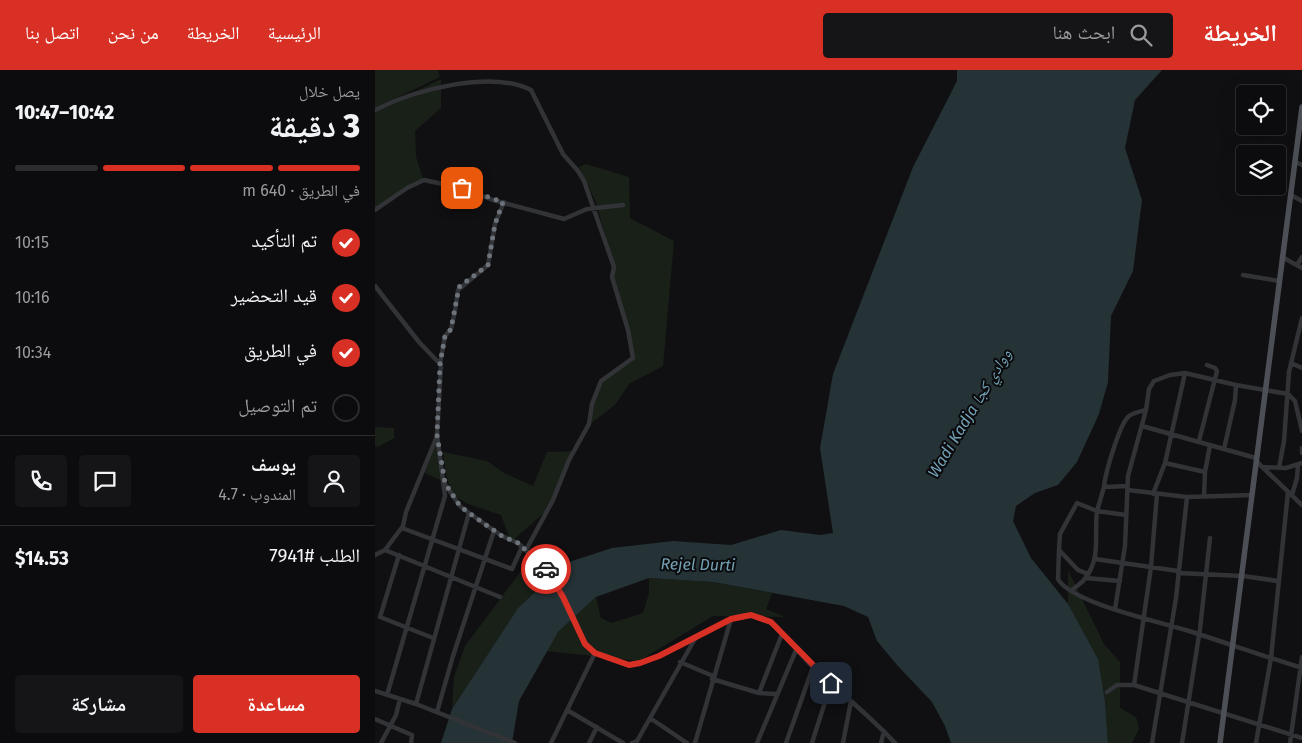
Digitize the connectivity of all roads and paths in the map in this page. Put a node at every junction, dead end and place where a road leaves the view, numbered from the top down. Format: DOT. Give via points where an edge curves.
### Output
graph roads {
  1 [pos="517,78"];
  2 [pos="427,84"];
  3 [pos="1302,106"];
  4 [pos="375,110"];
  5 [pos="1300,135"];
  6 [pos="1295,162"];
  7 [pos="1302,165"];
  8 [pos="1291,195"];
  9 [pos="503,202"];
  10 [pos="1302,202"];
  11 [pos="623,205"];
  12 [pos="594,208"];
  13 [pos="375,210"];
  14 [pos="1282,257"];
  15 [pos="1302,257"];
  16 [pos="1297,265"];
  17 [pos="1302,268"];
  18 [pos="1243,275"];
  19 [pos="1279,281"];
  20 [pos="375,286"];
  21 [pos="1302,318"];
  22 [pos="1291,363"];
  23 [pos="440,364"];
  24 [pos="1207,366"];
  25 [pos="1302,368"];
  26 [pos="1185,373"];
  27 [pos="1214,380"];
  28 [pos="1236,385"];
  29 [pos="1265,388"];
  30 [pos="1288,394"];
  31 [pos="1146,410"];
  32 [pos="1300,416"];
  33 [pos="1142,426"];
  34 [pos="1302,431"];
  35 [pos="1170,434"];
  36 [pos="437,435"];
  37 [pos="1199,441"];
  38 [pos="1210,445"];
  39 [pos="1302,448"];
  40 [pos="1224,449"];
  41 [pos="1302,453"];
  42 [pos="1256,459"];
  43 [pos="1165,462"];
  44 [pos="1300,464"];
  45 [pos="1262,467"];
  46 [pos="1279,468"];
  47 [pos="1205,472"];
  48 [pos="445,483"];
  49 [pos="1104,487"];
  50 [pos="1128,488"];
  51 [pos="1155,494"];
  52 [pos="1290,494"];
  53 [pos="1252,495"];
  54 [pos="1205,496"];
  55 [pos="1187,497"];
  56 [pos="1302,504"];
  57 [pos="1097,511"];
  58 [pos="469,513"];
  59 [pos="1126,515"];
  60 [pos="402,528"];
  61 [pos="494,531"];
  62 [pos="1211,538"];
  63 [pos="431,540"];
  64 [pos="458,549"];
  65 [pos="524,549"];
  66 [pos="385,550"];
  67 [pos="1059,550"];
  68 [pos="375,555"];
  69 [pos="399,556"];
  70 [pos="487,558"];
  71 [pos="1095,559"];
  72 [pos="1122,564"];
  73 [pos="424,567"];
  74 [pos="1151,568"];
  75 [pos="1178,572"];
  76 [pos="1208,573"];
  77 [pos="1087,576"];
  78 [pos="1243,576"];
  79 [pos="450,577"];
  80 [pos="1119,581"];
  81 [pos="1278,581"];
  82 [pos="477,588"];
  83 [pos="1071,591"];
  84 [pos="499,597"];
  85 [pos="1115,609"];
  86 [pos="1143,618"];
  87 [pos="731,619"];
  88 [pos="1171,626"];
  89 [pos="406,628"];
  90 [pos="782,634"];
  91 [pos="1199,634"];
  92 [pos="697,636"];
  93 [pos="433,638"];
  94 [pos="1233,646"];
  95 [pos="796,650"];
  96 [pos="595,653"];
  97 [pos="1302,657"];
  98 [pos="1271,658"];
  99 [pos="680,662"];
  100 [pos="813,667"];
  101 [pos="1301,668"];
  102 [pos="712,678"];
  103 [pos="831,683"];
  104 [pos="1134,685"];
  105 [pos="375,691"];
  106 [pos="1107,692"];
  107 [pos="759,693"];
  108 [pos="776,694"];
  109 [pos="387,695"];
  110 [pos="1162,695"];
  111 [pos="400,699"];
  112 [pos="851,702"];
  113 [pos="1189,702"];
  114 [pos="416,704"];
  115 [pos="567,710"];
  116 [pos="437,712"];
  117 [pos="1224,713"];
  118 [pos="650,718"];
  119 [pos="375,719"];
  120 [pos="1259,724"];
  121 [pos="389,726"];
  122 [pos="597,727"];
  123 [pos="884,731"];
  124 [pos="1291,734"];
  125 [pos="1302,738"];
  126 [pos="381,743"];
  127 [pos="411,743"];
  128 [pos="515,743"];
  129 [pos="551,743"];
  130 [pos="589,743"];
  131 [pos="623,743"];
  132 [pos="631,743"];
  133 [pos="687,743"];
  134 [pos="695,743"];
  135 [pos="757,743"];
  136 [pos="786,743"];
  137 [pos="812,743"];
  138 [pos="843,743"];
  139 [pos="881,743"];
  140 [pos="895,743"];
  141 [pos="1152,743"];
  142 [pos="1182,743"];
  143 [pos="1220,743"];
  144 [pos="1257,743"];
  145 [pos="1290,743"];
  1 -- 12 [label="street" via="531,90 560,149 584,181"];
  2 -- 4 [label="street"];
  3 -- 5 [label="main road"];
  5 -- 6 [label="main road"];
  6 -- 7 [label="street"];
  6 -- 8 [label="main road"];
  8 -- 10 [label="street"];
  8 -- 14 [label="main road"];
  9 -- 12 [label="street" via="564,219"];
  9 -- 13 [label="street" via="424,180"];
  9 -- 23 [label="street" via="495,224 488,265 457,290 451,329 445,336"];
  11 -- 12 [label="street"];
  12 -- 65 [label="street" via="615,267 612,277 633,358 601,381 587,429 569,460 553,500"];
  14 -- 16 [label="street"];
  14 -- 19 [label="main road"];
  15 -- 16 [label="street"];
  16 -- 17 [label="street"];
  18 -- 19 [label="street"];
  19 -- 29 [label="main road"];
  20 -- 23 [label="street"];
  21 -- 22 [label="street"];
  22 -- 25 [label="street"];
  22 -- 30 [label="street"];
  23 -- 36 [label="street"];
  24 -- 27 [label="street" via="1217,369"];
  26 -- 27 [label="street"];
  26 -- 31 [label="street" via="1154,380 1149,389"];
  26 -- 35 [label="street"];
  27 -- 28 [label="street"];
  27 -- 37 [label="street"];
  28 -- 29 [label="street"];
  28 -- 40 [label="street"];
  29 -- 30 [label="street"];
  29 -- 42 [label="main road"];
  30 -- 32 [label="street" via="1294,399"];
  30 -- 46 [label="street"];
  31 -- 33 [label="street"];
  31 -- 49 [label="street" via="1133,413 1125,420 1111,456"];
  32 -- 34 [label="street"];
  33 -- 35 [label="street"];
  33 -- 50 [label="street" via="1130,466"];
  35 -- 37 [label="street"];
  35 -- 43 [label="street"];
  36 -- 48 [label="street"];
  36 -- 60 [label="street"];
  37 -- 38 [label="street"];
  38 -- 40 [label="street"];
  38 -- 47 [label="street"];
  39 -- 41 [label="street"];
  40 -- 42 [label="street"];
  42 -- 45 [label="street"];
  42 -- 53 [label="main road"];
  43 -- 47 [label="street"];
  43 -- 51 [label="street"];
  44 -- 46 [label="street"];
  44 -- 52 [label="street"];
  45 -- 46 [label="street"];
  45 -- 52 [label="street"];
  47 -- 54 [label="street"];
  48 -- 58 [label="street" via="460,506"];
  48 -- 63 [label="street" via="445,496"];
  49 -- 50 [label="street"];
  49 -- 57 [label="street"];
  50 -- 51 [label="street"];
  50 -- 59 [label="street"];
  51 -- 55 [label="street"];
  51 -- 74 [label="street"];
  52 -- 56 [label="street"];
  52 -- 81 [label="street"];
  53 -- 54 [label="street"];
  53 -- 78 [label="main road"];
  54 -- 55 [label="street"];
  55 -- 75 [label="street"];
  57 -- 59 [label="street"];
  57 -- 67 [label="street" via="1076,504 1060,534"];
  57 -- 71 [label="street"];
  58 -- 61 [label="street"];
  58 -- 64 [label="street"];
  59 -- 72 [label="street"];
  60 -- 63 [label="street"];
  60 -- 66 [label="street"];
  61 -- 65 [label="street"];
  61 -- 70 [label="street"];
  62 -- 76 [label="street"];
  63 -- 64 [label="street"];
  63 -- 73 [label="street"];
  64 -- 70 [label="street"];
  64 -- 79 [label="street"];
  65 -- 70 [label="street" via="512,569"];
  65 -- 96 [label="street" via="550,573 585,644"];
  66 -- 68 [label="street"];
  66 -- 69 [label="street"];
  67 -- 77 [label="street"];
  67 -- 83 [label="street" via="1058,579"];
  69 -- 73 [label="street"];
  69 -- 89 [label="street" via="379,615"];
  70 -- 82 [label="street"];
  71 -- 72 [label="street"];
  71 -- 77 [label="street"];
  72 -- 74 [label="street"];
  72 -- 80 [label="street"];
  73 -- 79 [label="street"];
  73 -- 89 [label="street"];
  74 -- 75 [label="street"];
  74 -- 86 [label="street"];
  75 -- 76 [label="street"];
  75 -- 88 [label="street"];
  76 -- 78 [label="street"];
  76 -- 91 [label="street"];
  77 -- 80 [label="street"];
  77 -- 83 [label="street"];
  78 -- 81 [label="street"];
  78 -- 94 [label="main road"];
  79 -- 82 [label="street"];
  79 -- 93 [label="street"];
  80 -- 85 [label="street"];
  81 -- 98 [label="street"];
  82 -- 84 [label="street"];
  82 -- 116 [label="street"];
  83 -- 85 [label="street"];
  85 -- 86 [label="street"];
  86 -- 88 [label="street"];
  86 -- 104 [label="street"];
  87 -- 90 [label="street" via="757,616 771,622"];
  87 -- 92 [label="street"];
  87 -- 102 [label="street"];
  88 -- 91 [label="street"];
  88 -- 110 [label="street"];
  89 -- 93 [label="street"];
  89 -- 109 [label="street"];
  90 -- 95 [label="street"];
  90 -- 107 [label="street"];
  91 -- 94 [label="street"];
  91 -- 113 [label="street"];
  92 -- 96 [label="street" via="659,656 633,665"];
  92 -- 99 [label="street"];
  93 -- 114 [label="street"];
  94 -- 98 [label="street"];
  94 -- 117 [label="main road"];
  95 -- 100 [label="street"];
  95 -- 108 [label="street"];
  96 -- 115 [label="street"];
  97 -- 101 [label="street"];
  98 -- 101 [label="street"];
  98 -- 120 [label="street"];
  99 -- 102 [label="street"];
  99 -- 118 [label="street"];
  100 -- 103 [label="street"];
  100 -- 136 [label="street"];
  101 -- 124 [label="street"];
  102 -- 107 [label="street"];
  102 -- 134 [label="street"];
  103 -- 112 [label="street"];
  103 -- 137 [label="street"];
  104 -- 106 [label="street" via="1117,685"];
  104 -- 110 [label="street"];
  105 -- 109 [label="street"];
  107 -- 108 [label="street"];
  108 -- 135 [label="street"];
  109 -- 111 [label="street"];
  110 -- 113 [label="street"];
  110 -- 141 [label="street"];
  111 -- 114 [label="street"];
  111 -- 121 [label="street"];
  112 -- 123 [label="street"];
  112 -- 138 [label="street"];
  113 -- 117 [label="street"];
  113 -- 142 [label="street"];
  114 -- 116 [label="street"];
  115 -- 122 [label="street"];
  115 -- 129 [label="street"];
  116 -- 128 [label="street"];
  117 -- 120 [label="street"];
  117 -- 143 [label="main road"];
  118 -- 132 [label="street" via="637,741"];
  118 -- 133 [label="street"];
  119 -- 121 [label="street"];
  120 -- 124 [label="street"];
  120 -- 144 [label="street"];
  121 -- 126 [label="street"];
  121 -- 127 [label="street" via="412,735"];
  122 -- 130 [label="street"];
  122 -- 131 [label="street"];
  123 -- 139 [label="street"];
  123 -- 140 [label="street"];
  124 -- 125 [label="street"];
  124 -- 145 [label="street"];
}
